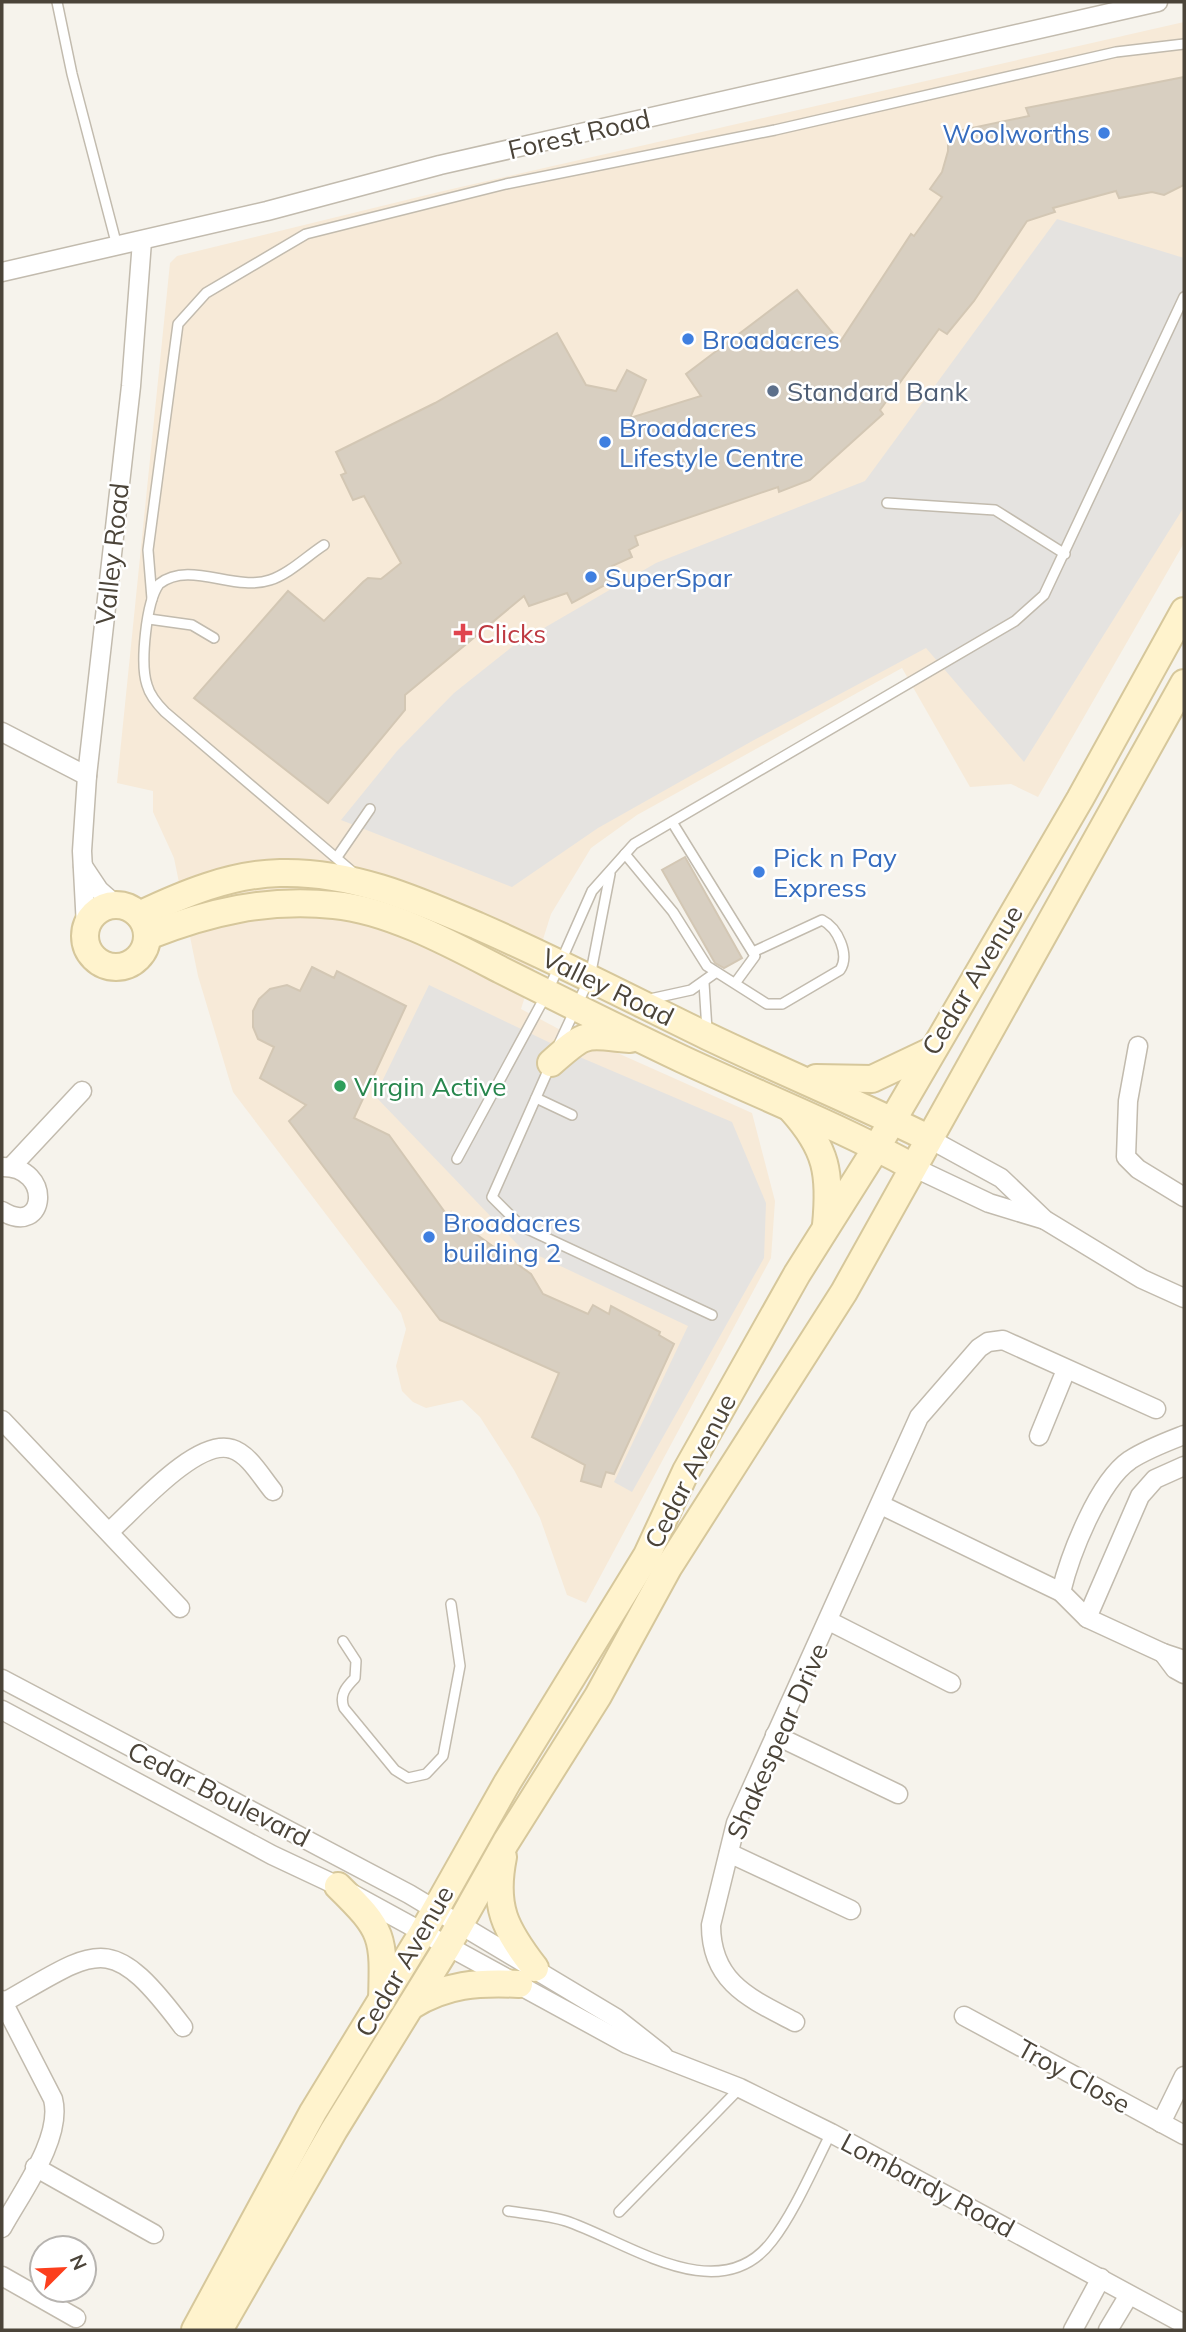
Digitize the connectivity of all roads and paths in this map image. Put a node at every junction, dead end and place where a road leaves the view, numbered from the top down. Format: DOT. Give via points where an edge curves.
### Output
graph roads {
  1 [pos="57,2"];
  2 [pos="1158,2"];
  3 [pos="1184,44"];
  4 [pos="142,241"];
  5 [pos="117,246"];
  6 [pos="2,272"];
  7 [pos="1184,297"];
  8 [pos="887,503"];
  9 [pos="324,545"];
  10 [pos="1065,554"];
  11 [pos="152,599"];
  12 [pos="1184,611"];
  13 [pos="149,619"];
  14 [pos="214,638"];
  15 [pos="1184,683"];
  16 [pos="2,732"];
  17 [pos="87,776"];
  18 [pos="370,809"];
  19 [pos="672,822"];
  20 [pos="625,854"];
  21 [pos="337,857"];
  22 [pos="83,866"];
  23 [pos="611,873"];
  24 [pos="367,884"];
  25 [pos="365,913"];
  26 [pos="134,919"];
  27 [pos="86,927"];
  28 [pos="752,952"];
  29 [pos="562,962"];
  30 [pos="715,973"];
  31 [pos="590,977"];
  32 [pos="736,982"];
  33 [pos="704,983"];
  34 [pos="547,993"];
  35 [pos="638,1001"];
  36 [pos="576,1005"];
  37 [pos="709,1037"];
  38 [pos="645,1040"];
  39 [pos="1138,1046"];
  40 [pos="929,1052"];
  41 [pos="551,1063"];
  42 [pos="807,1079"];
  43 [pos="82,1091"];
  44 [pos="536,1098"];
  45 [pos="785,1103"];
  46 [pos="572,1115"];
  47 [pos="892,1120"];
  48 [pos="928,1138"];
  49 [pos="877,1147"];
  50 [pos="457,1159"];
  51 [pos="6,1167"];
  52 [pos="912,1167"];
  53 [pos="1184,1197"];
  54 [pos="2,1211"];
  55 [pos="1045,1220"];
  56 [pos="826,1230"];
  57 [pos="1184,1298"];
  58 [pos="712,1315"];
  59 [pos="1066,1370"];
  60 [pos="1156,1409"];
  61 [pos="2,1420"];
  62 [pos="1039,1436"];
  63 [pos="1181,1436"];
  64 [pos="1184,1456"];
  65 [pos="1184,1466"];
  66 [pos="273,1491"];
  67 [pos="881,1505"];
  68 [pos="109,1532"];
  69 [pos="1061,1592"];
  70 [pos="452,1604"];
  71 [pos="180,1608"];
  72 [pos="1087,1618"];
  73 [pos="829,1621"];
  74 [pos="342,1641"];
  75 [pos="1163,1653"];
  76 [pos="1184,1660"];
  77 [pos="1184,1674"];
  78 [pos="2,1679"];
  79 [pos="951,1683"];
  80 [pos="2,1710"];
  81 [pos="775,1735"];
  82 [pos="898,1794"];
  83 [pos="506,1842"];
  84 [pos="729,1853"];
  85 [pos="338,1886"];
  86 [pos="851,1910"];
  87 [pos="429,1921"];
  88 [pos="453,1936"];
  89 [pos="527,1976"];
  90 [pos="3,2001"];
  91 [pos="382,2002"];
  92 [pos="410,2006"];
  93 [pos="964,2016"];
  94 [pos="795,2022"];
  95 [pos="183,2027"];
  96 [pos="1184,2076"];
  97 [pos="740,2088"];
  98 [pos="1161,2123"];
  99 [pos="831,2133"];
  100 [pos="1184,2135"];
  101 [pos="35,2167"];
  102 [pos="508,2211"];
  103 [pos="619,2212"];
  104 [pos="2,2228"];
  105 [pos="154,2234"];
  106 [pos="2,2276"];
  107 [pos="1101,2278"];
  108 [pos="1129,2295"];
  109 [pos="76,2318"];
  110 [pos="1184,2324"];
  111 [pos="195,2330"];
  112 [pos="219,2330"];
  113 [pos="1073,2330"];
  114 [pos="1108,2330"];
  1 -- 5 [label="lane"];
  2 -- 4 [label="street, Forest Road" via="440,165"];
  3 -- 11 [label="lane" via="1116,52 788,127 506,184 306,234 206,293 178,324 148,550"];
  4 -- 5 [label="street, Forest Road"];
  4 -- 17 [label="street, Valley Road" via="131,386"];
  5 -- 6 [label="street, Forest Road"];
  7 -- 10 [label="lane"];
  8 -- 10 [label="lane" via="995,510"];
  9 -- 11 [label="lane" via="269,580 176,575 159,584"];
  10 -- 19 [label="lane" via="1044,595 1015,621"];
  11 -- 13 [label="lane"];
  12 -- 40 [label="main road, Cedar Avenue" via="1080,799"];
  13 -- 14 [label="lane" via="192,625"];
  13 -- 21 [label="lane" via="144,665 148,689 156,702"];
  15 -- 48 [label="main road, Cedar Avenue"];
  16 -- 17 [label="street"];
  17 -- 22 [label="street, Valley Road"];
  18 -- 21 [label="lane"];
  19 -- 20 [label="lane"];
  19 -- 28 [label="lane"];
  20 -- 23 [label="lane"];
  20 -- 30 [label="lane"];
  21 -- 24 [label="lane"];
  22 -- 26 [label="street" via="99,890"];
  22 -- 27 [label="street, Valley Road"];
  23 -- 29 [label="lane" via="592,891"];
  23 -- 31 [label="lane"];
  24 -- 25 [label="main road"];
  24 -- 26 [label="main road, Valley Road" via="301,874 255,875 191,892"];
  24 -- 29 [label="main road, Valley Road" via="427,904"];
  25 -- 26 [label="main road, Valley Road" via="336,905 253,906 185,921"];
  25 -- 34 [label="main road, Valley Road" via="430,936"];
  26 -- 27 [label="main road" via="96,911"];
  26 -- 27 [label="main road" via="140,957 130,965 108,967 93,957 87,948"];
  28 -- 32 [label="lane" via="755,959"];
  28 -- 32 [label="lane" via="822,920 832,929 845,963 841,970 777,1006"];
  29 -- 31 [label="main road, Valley Road"];
  29 -- 34 [label="lane"];
  30 -- 32 [label="lane"];
  30 -- 33 [label="lane"];
  31 -- 35 [label="main road, Valley Road"];
  31 -- 36 [label="lane"];
  33 -- 35 [label="lane"];
  33 -- 37 [label="lane"];
  34 -- 36 [label="main road, Valley Road"];
  34 -- 50 [label="lane"];
  35 -- 37 [label="main road, Valley Road"];
  36 -- 38 [label="main road, Valley Road"];
  36 -- 41 [label="lane"];
  37 -- 42 [label="main road, Valley Road"];
  38 -- 41 [label="main road" via="593,1035 576,1041"];
  38 -- 45 [label="main road, Valley Road"];
  39 -- 53 [label="street" via="1128,1101 1126,1157"];
  40 -- 42 [label="main road" via="872,1079"];
  40 -- 47 [label="main road, Cedar Avenue"];
  41 -- 44 [label="lane"];
  42 -- 47 [label="main road, Valley Road"];
  43 -- 51 [label="street"];
  44 -- 46 [label="lane"];
  44 -- 58 [label="lane" via="492,1197 530,1231"];
  45 -- 49 [label="main road, Valley Road"];
  45 -- 56 [label="main road" via="813,1135 827,1167"];
  47 -- 48 [label="main road, Valley Road"];
  47 -- 49 [label="main road, Cedar Avenue"];
  48 -- 52 [label="main road, Cedar Avenue"];
  48 -- 55 [label="street, Valley Road" via="1001,1178"];
  49 -- 52 [label="main road, Valley Road"];
  49 -- 56 [label="main road, Cedar Avenue"];
  51 -- 54 [label="street" via="35,1184 39,1201 24,1217"];
  52 -- 55 [label="street, Valley Road" via="997,1207"];
  52 -- 83 [label="main road, Cedar Avenue" via="844,1292 668,1568 598,1696"];
  55 -- 57 [label="street, Valley Road" via="1142,1279"];
  56 -- 87 [label="main road, Cedar Avenue" via="686,1471 647,1555 507,1783"];
  59 -- 60 [label="street"];
  59 -- 62 [label="street"];
  59 -- 67 [label="street, Shakespear Drive" via="1003,1339 979,1348 925,1408"];
  61 -- 68 [label="street"];
  63 -- 64 [label="street"];
  63 -- 69 [label="street" via="1129,1461 1108,1482"];
  65 -- 72 [label="street" via="1155,1479 1140,1496"];
  66 -- 68 [label="street" via="240,1452 215,1448 180,1468"];
  67 -- 69 [label="street"];
  67 -- 73 [label="street, Shakespear Drive"];
  68 -- 71 [label="street"];
  69 -- 72 [label="street"];
  70 -- 74 [label="lane" via="460,1666 443,1756 426,1774 408,1778 395,1770 344,1708 341,1700 345,1687 355,1678 356,1661"];
  72 -- 75 [label="street"];
  73 -- 79 [label="street"];
  73 -- 81 [label="street, Shakespear Drive"];
  75 -- 76 [label="street"];
  75 -- 77 [label="street"];
  78 -- 87 [label="street, Cedar Boulevard"];
  80 -- 85 [label="street, Cedar Boulevard"];
  81 -- 82 [label="street"];
  81 -- 84 [label="street, Shakespear Drive" via="736,1823"];
  83 -- 88 [label="main road, Cedar Avenue"];
  83 -- 89 [label="main road" via="498,1883 502,1918"];
  84 -- 86 [label="street"];
  84 -- 94 [label="street, Shakespear Drive" via="711,1925 719,1962 753,2001"];
  85 -- 87 [label="street, Cedar Boulevard"];
  85 -- 91 [label="main road" via="378,1932"];
  87 -- 88 [label="street"];
  87 -- 88 [label="street"];
  87 -- 91 [label="main road, Cedar Avenue"];
  88 -- 89 [label="street, Lombardy Road"];
  88 -- 89 [label="street, Lombardy Road"];
  88 -- 92 [label="main road, Cedar Avenue"];
  89 -- 92 [label="main road" via="445,1988"];
  89 -- 97 [label="street, Lombardy Road" via="616,2018 665,2057"];
  90 -- 95 [label="street" via="73,1964 102,1957 138,1973"];
  90 -- 101 [label="street" via="55,2109 52,2135"];
  91 -- 111 [label="main road, Cedar Avenue" via="313,2112"];
  92 -- 112 [label="main road, Cedar Avenue"];
  93 -- 98 [label="street, Troy Close"];
  96 -- 98 [label="street"];
  97 -- 99 [label="street, Lombardy Road"];
  97 -- 103 [label="lane"];
  98 -- 100 [label="street, Troy Close"];
  99 -- 102 [label="lane" via="771,2242 726,2271 677,2269 563,2220"];
  99 -- 107 [label="street, Lombardy Road"];
  101 -- 104 [label="street"];
  101 -- 105 [label="street"];
  106 -- 109 [label="street"];
  107 -- 108 [label="street, Lombardy Road"];
  107 -- 113 [label="street"];
  108 -- 110 [label="street, Lombardy Road"];
  108 -- 114 [label="street"];
}
